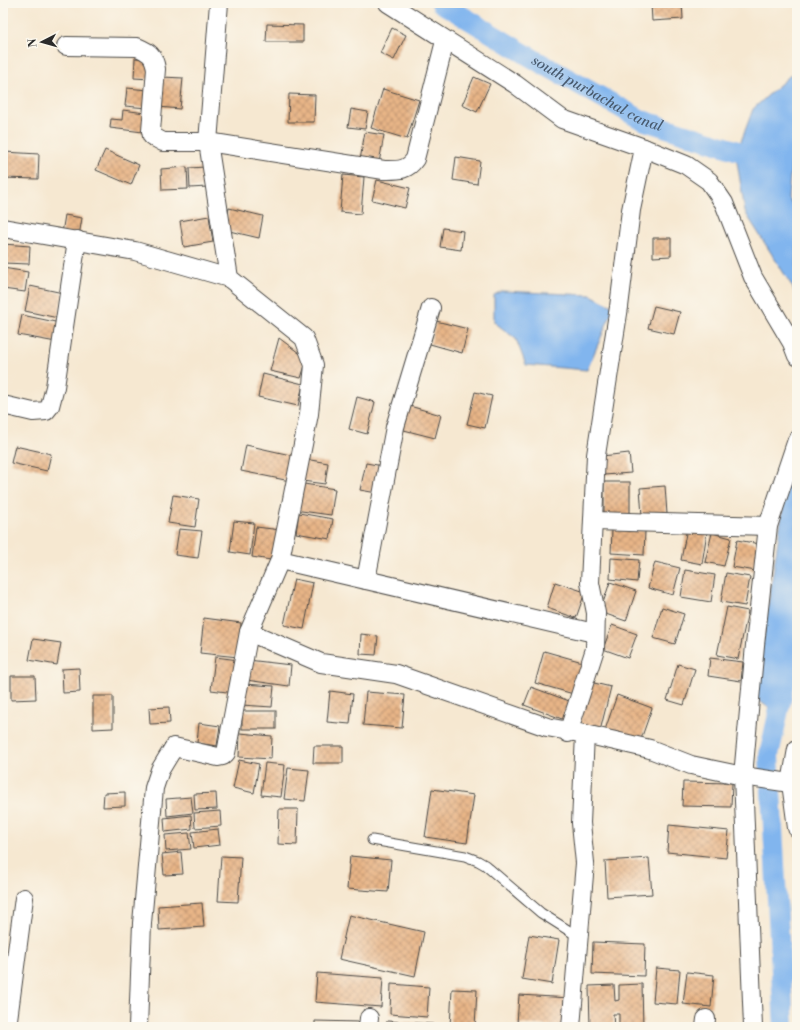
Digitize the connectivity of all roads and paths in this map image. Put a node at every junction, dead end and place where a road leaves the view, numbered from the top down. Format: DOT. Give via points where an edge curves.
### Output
graph roads {
  1 [pos="219,3"];
  2 [pos="388,3"];
  3 [pos="445,41"];
  4 [pos="66,46"];
  5 [pos="208,142"];
  6 [pos="644,148"];
  7 [pos="3,228"];
  8 [pos="77,240"];
  9 [pos="229,278"];
  10 [pos="430,308"];
  11 [pos="797,356"];
  12 [pos="3,405"];
  13 [pos="797,440"];
  14 [pos="594,521"];
  15 [pos="768,526"];
  16 [pos="280,560"];
  17 [pos="366,580"];
  18 [pos="249,632"];
  19 [pos="594,633"];
  20 [pos="577,733"];
  21 [pos="797,749"];
  22 [pos="748,777"];
  23 [pos="794,783"];
  24 [pos="797,828"];
  25 [pos="372,840"];
  26 [pos="24,898"];
  27 [pos="579,937"];
  28 [pos="7,1027"];
  29 [pos="138,1027"];
  30 [pos="571,1027"];
  31 [pos="753,1027"];
  1 -- 5 [label="street"];
  2 -- 3 [label="street"];
  3 -- 5 [label="street" via="416,159 411,166 403,170 384,170"];
  3 -- 6 [label="street" via="515,84 562,118"];
  4 -- 5 [label="street" via="137,47 148,51 154,58 156,69 152,136 163,142"];
  5 -- 9 [label="street"];
  6 -- 11 [label="street" via="686,165 709,182 724,203 753,277"];
  6 -- 14 [label="street" via="631,210 619,308 598,440"];
  7 -- 8 [label="street"];
  8 -- 9 [label="street" via="136,251"];
  8 -- 12 [label="street" via="50,406 46,411 40,412"];
  9 -- 16 [label="street" via="304,338 314,365 309,414"];
  10 -- 17 [label="street" via="395,428"];
  13 -- 15 [label="street"];
  14 -- 15 [label="street"];
  14 -- 19 [label="street" via="590,583 596,613"];
  15 -- 22 [label="street" via="755,645"];
  16 -- 17 [label="street"];
  16 -- 18 [label="street"];
  17 -- 19 [label="street"];
  18 -- 20 [label="street" via="321,663 396,674 546,727"];
  18 -- 29 [label="street" via="226,753 218,757 174,747 156,781 143,901"];
  19 -- 20 [label="street" via="595,649"];
  20 -- 22 [label="street" via="650,749 691,765"];
  20 -- 27 [label="street" via="585,863"];
  21 -- 23 [label="street"];
  22 -- 23 [label="street"];
  22 -- 31 [label="street"];
  23 -- 24 [label="street"];
  25 -- 27 [label="lane" via="465,856 478,861 541,913"];
  26 -- 28 [label="street"];
  27 -- 30 [label="street"];
}
